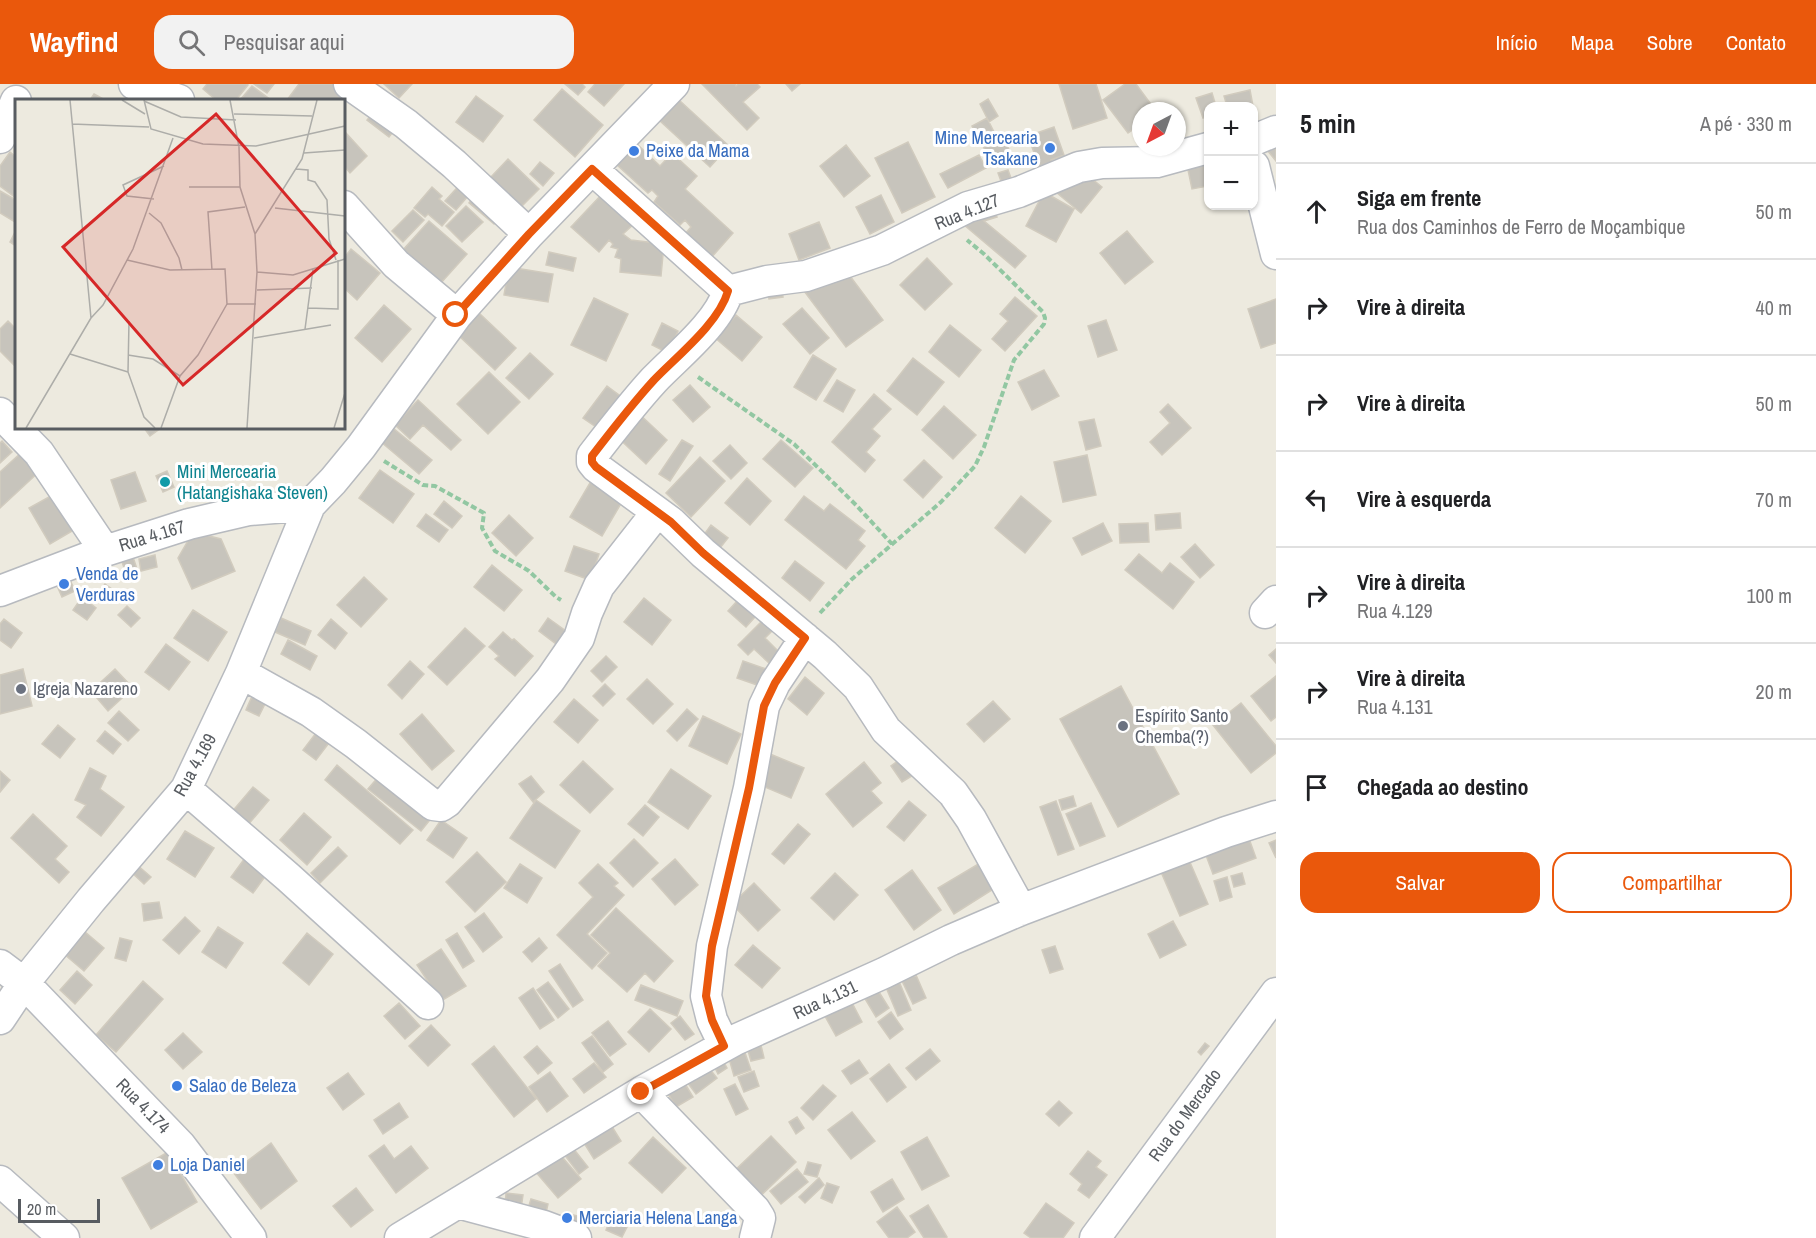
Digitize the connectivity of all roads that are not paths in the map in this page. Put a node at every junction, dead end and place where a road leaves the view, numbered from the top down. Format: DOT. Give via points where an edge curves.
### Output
graph roads {
  1 [pos="22,84"];
  2 [pos="134,84"];
  3 [pos="349,84"];
  4 [pos="674,84"];
  5 [pos="180,94"];
  6 [pos="18,99"];
  7 [pos="15,105"];
  8 [pos="1276,131"];
  9 [pos="0,138"];
  10 [pos="1258,138"];
  11 [pos="1204,149"];
  12 [pos="592,169"];
  13 [pos="1258,182"];
  14 [pos="345,207"];
  15 [pos="529,234"];
  16 [pos="1276,254"];
  17 [pos="728,291"];
  18 [pos="456,315"];
  19 [pos="0,413"];
  20 [pos="15,428"];
  21 [pos="16,429"];
  22 [pos="310,505"];
  23 [pos="657,512"];
  24 [pos="105,550"];
  25 [pos="0,591"];
  26 [pos="805,638"];
  27 [pos="241,673"];
  28 [pos="186,789"];
  29 [pos="1276,816"];
  30 [pos="1021,910"];
  31 [pos="0,965"];
  32 [pos="24,983"];
  33 [pos="1276,993"];
  34 [pos="428,1004"];
  35 [pos="0,1019"];
  36 [pos="724,1046"];
  37 [pos="641,1092"];
  38 [pos="0,1181"];
  39 [pos="458,1203"];
  40 [pos="64,1238"];
  41 [pos="251,1238"];
  42 [pos="400,1238"];
  43 [pos="576,1238"];
  44 [pos="755,1238"];
  45 [pos="1095,1238"];
  1 -- 6 [label="street"];
  2 -- 5 [label="street"];
  3 -- 15 [label="street" via="454,164"];
  4 -- 12 [label="street"];
  7 -- 9 [label="street"];
  8 -- 10 [label="street"];
  11 -- 17 [label="street, Rua 4.127" via="1157,162 1079,167 1019,192 968,207 882,250 806,276"];
  12 -- 15 [label="street"];
  12 -- 17 [label="street"];
  13 -- 16 [label="street"];
  14 -- 18 [label="street" via="396,264"];
  15 -- 18 [label="street"];
  17 -- 23 [label="street" via="721,307 691,344 632,405 592,456 596,467"];
  18 -- 22 [label="street" via="360,447"];
  19 -- 20 [label="street"];
  21 -- 24 [label="street" via="39,453"];
  22 -- 24 [label="street, Rua 4.167" via="249,510"];
  22 -- 27 [label="street, Rua 4.169"];
  23 -- 26 [label="street"];
  23 -- 27 [label="street" via="599,586 579,639 550,680 441,806 433,805 311,712"];
  24 -- 25 [label="street, Rua 4.167"];
  26 -- 30 [label="street" via="858,687 886,730 953,793"];
  26 -- 36 [label="street" via="764,706 712,946 706,996"];
  27 -- 28 [label="street, Rua 4.169"];
  28 -- 32 [label="street, Rua 4.169"];
  28 -- 34 [label="street"];
  29 -- 30 [label="street, Rua 4.131"];
  30 -- 36 [label="street, Rua 4.131"];
  31 -- 32 [label="street, Rua 4.174"];
  32 -- 35 [label="street, Rua 4.169"];
  32 -- 41 [label="street, Rua 4.174" via="181,1146"];
  33 -- 45 [label="street, Rua do Mercado"];
  36 -- 37 [label="street, Rua 4.131"];
  37 -- 39 [label="street, Rua 4.131"];
  37 -- 44 [label="street" via="755,1210 760,1218"];
  38 -- 40 [label="street"];
  39 -- 42 [label="street, Rua 4.131"];
  39 -- 43 [label="street"];
}
